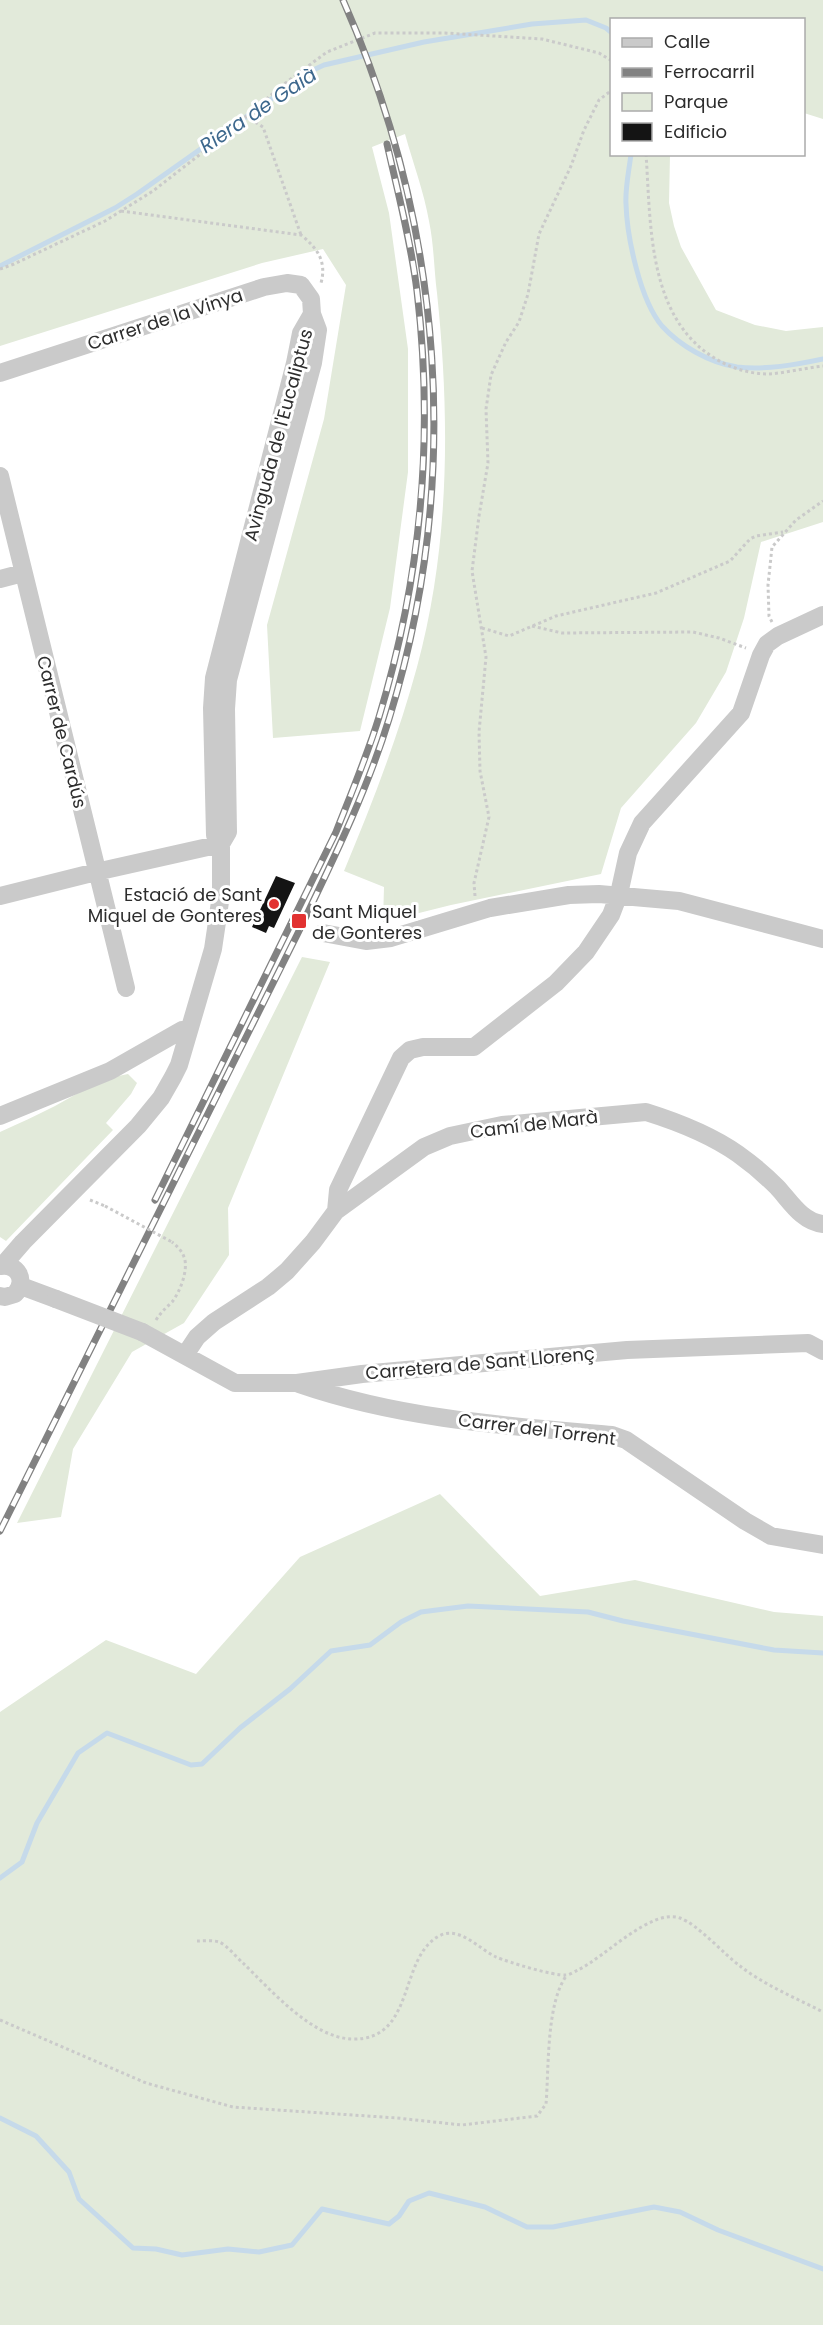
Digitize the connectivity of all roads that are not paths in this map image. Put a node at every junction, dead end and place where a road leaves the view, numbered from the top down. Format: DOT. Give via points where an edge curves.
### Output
graph roads {
  1 [pos="312,314"];
  2 [pos="0,373"];
  3 [pos="0,476"];
  4 [pos="23,573"];
  5 [pos="0,579"];
  6 [pos="823,615"];
  7 [pos="221,844"];
  8 [pos="96,872"];
  9 [pos="619,894"];
  10 [pos="0,896"];
  11 [pos="323,933"];
  12 [pos="823,939"];
  13 [pos="126,988"];
  14 [pos="189,1031"];
  15 [pos="0,1116"];
  16 [pos="336,1211"];
  17 [pos="823,1224"];
  18 [pos="10,1272"];
  19 [pos="0,1296"];
  20 [pos="823,1350"];
  21 [pos="185,1355"];
  22 [pos="297,1383"];
  23 [pos="823,1545"];
  1 -- 2 [label="street, Carrer de la Vinya" via="311,298 301,285 264,287"];
  1 -- 7 [label="street, Avinguda de l'Eucaliptus" via="318,330 313,363 228,680 228,832"];
  3 -- 4 [label="street, Carrer de Cardús"];
  4 -- 5 [label="street"];
  4 -- 8 [label="street, Carrer de Cardús"];
  6 -- 9 [label="street" via="767,644 741,713 642,823 628,853"];
  7 -- 8 [label="street"];
  7 -- 14 [label="street, Avinguda de l'Eucaliptus" via="221,895 213,949"];
  8 -- 10 [label="street"];
  8 -- 13 [label="street, Carrer de Cardús"];
  9 -- 11 [label="street" via="524,901 391,938 366,941"];
  9 -- 12 [label="street" via="679,901"];
  9 -- 16 [label="street" via="602,931 586,952 556,983 484,1041 474,1047 423,1047 410,1050 401,1059 338,1190"];
  14 -- 15 [label="street" via="182,1030 110,1071"];
  14 -- 18 [label="street" via="179,1065 161,1098 45,1221"];
  16 -- 17 [label="street, Camí de Marà" via="424,1146 450,1136 502,1125 646,1112 713,1138 765,1176 803,1215"];
  16 -- 21 [label="street, Camí de Marà" via="286,1271 214,1322"];
  18 -- 19 [label="street" via="12,1296"];
  18 -- 21 [label="street, Carretera de Sant Llorenç, bridge" via="56,1299 146,1334"];
  20 -- 22 [label="street, Carretera de Sant Llorenç" via="808,1344 627,1350"];
  21 -- 22 [label="street, Carretera de Sant Llorenç" via="235,1383"];
  22 -- 23 [label="street, Carrer del Torrent" via="430,1416 500,1427 612,1435 626,1440 771,1536"];
}
